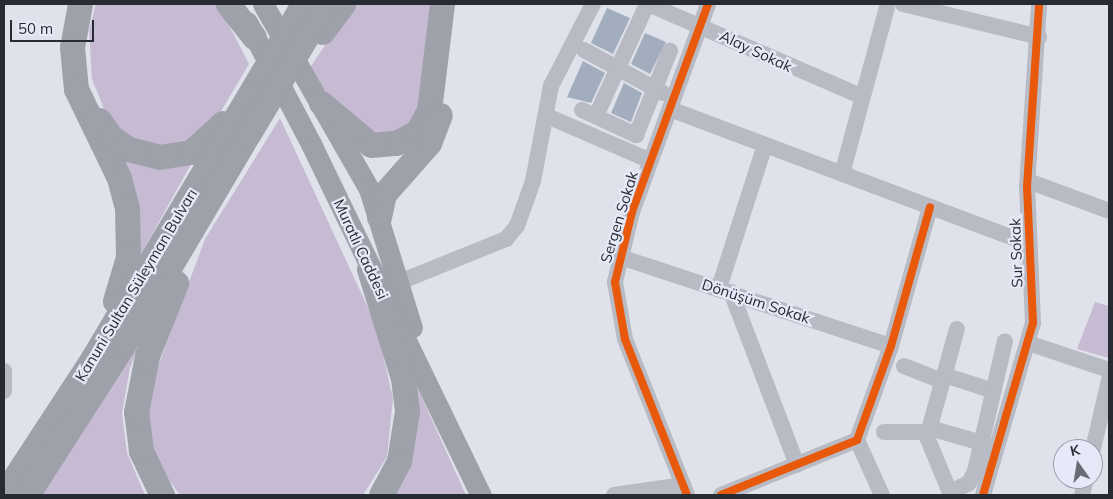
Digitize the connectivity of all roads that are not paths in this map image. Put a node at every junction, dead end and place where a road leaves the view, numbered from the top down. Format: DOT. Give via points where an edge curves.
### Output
graph roads {
  1 [pos="80,4"];
  2 [pos="89,4"];
  3 [pos="228,4"];
  4 [pos="238,4"];
  5 [pos="263,4"];
  6 [pos="303,4"];
  7 [pos="326,4"];
  8 [pos="343,4"];
  9 [pos="442,4"];
  10 [pos="456,4"];
  11 [pos="593,4"];
  12 [pos="647,4"];
  13 [pos="708,4"];
  14 [pos="888,4"];
  15 [pos="903,4"];
  16 [pos="1039,4"];
  17 [pos="699,24"];
  18 [pos="254,37"];
  19 [pos="1039,37"];
  20 [pos="584,50"];
  21 [pos="670,51"];
  22 [pos="616,68"];
  23 [pos="263,72"];
  24 [pos="655,89"];
  25 [pos="863,97"];
  26 [pos="322,103"];
  27 [pos="671,104"];
  28 [pos="547,116"];
  29 [pos="249,133"];
  30 [pos="765,145"];
  31 [pos="651,161"];
  32 [pos="842,174"];
  33 [pos="1028,181"];
  34 [pos="215,193"];
  35 [pos="930,206"];
  36 [pos="1109,211"];
  37 [pos="379,217"];
  38 [pos="1030,244"];
  39 [pos="620,257"];
  40 [pos="369,269"];
  41 [pos="397,283"];
  42 [pos="725,290"];
  43 [pos="957,328"];
  44 [pos="1005,341"];
  45 [pos="1028,343"];
  46 [pos="891,346"];
  47 [pos="93,358"];
  48 [pos="904,366"];
  49 [pos="1109,370"];
  50 [pos="4,371"];
  51 [pos="943,378"];
  52 [pos="1109,380"];
  53 [pos="4,391"];
  54 [pos="994,392"];
  55 [pos="929,430"];
  56 [pos="884,432"];
  57 [pos="1095,439"];
  58 [pos="857,440"];
  59 [pos="982,443"];
  60 [pos="797,465"];
  61 [pos="685,490"];
  62 [pos="4,494"];
  63 [pos="951,494"];
  64 [pos="27,495"];
  65 [pos="162,495"];
  66 [pos="381,495"];
  67 [pos="481,495"];
  68 [pos="492,495"];
  69 [pos="614,495"];
  70 [pos="721,495"];
  71 [pos="882,495"];
  72 [pos="983,495"];
  1 -- 47 [label="highway" via="72,47 76,89 119,178 129,224 124,277"];
  2 -- 23 [label="highway" via="82,44 86,90 111,138 136,152 159,157 191,152 224,121"];
  3 -- 18 [label="highway"];
  4 -- 18 [label="main road, Muratlı Caddesi"];
  5 -- 26 [label="main road, Muratlı Caddesi"];
  6 -- 23 [label="highway, bridge"];
  7 -- 29 [label="highway, bridge"];
  8 -- 29 [label="highway, bridge" via="278,100"];
  9 -- 26 [label="highway" via="429,110 417,132 396,143 371,145"];
  10 -- 37 [label="highway" via="435,132 422,152 394,178 384,194"];
  11 -- 28 [label="street" via="551,86"];
  12 -- 17 [label="street, Alay Sokak"];
  12 -- 22 [label="street"];
  13 -- 17 [label="street, Sergen Sokak"];
  14 -- 25 [label="street"];
  15 -- 19 [label="street"];
  16 -- 19 [label="street, Sur Sokak"];
  17 -- 25 [label="street, Alay Sokak"];
  17 -- 27 [label="street, Sergen Sokak"];
  18 -- 40 [label="main road, Muratlı Caddesi" via="312,146"];
  19 -- 33 [label="street, Sur Sokak"];
  20 -- 22 [label="street"];
  21 -- 24 [label="street"];
  22 -- 24 [label="street"];
  22 -- 24 [label="street" via="589,113 636,135"];
  23 -- 47 [label="highway, Kanuni Sultan Süleyman Bulvarı"];
  24 -- 27 [label="street"];
  25 -- 32 [label="street"];
  26 -- 37 [label="main road, Muratlı Caddesi" via="369,189"];
  27 -- 30 [label="street"];
  27 -- 31 [label="street, Sergen Sokak"];
  28 -- 31 [label="street"];
  28 -- 41 [label="street" via="525,210 506,239"];
  29 -- 34 [label="highway, Kanuni Sultan Süleyman Bulvarı"];
  30 -- 32 [label="street"];
  30 -- 42 [label="street"];
  31 -- 39 [label="street, Sergen Sokak"];
  32 -- 35 [label="street"];
  33 -- 36 [label="street"];
  33 -- 38 [label="street, Sur Sokak"];
  34 -- 64 [label="highway, Kanuni Sultan Süleyman Bulvarı"];
  34 -- 65 [label="highway" via="166,305 138,390 141,451"];
  35 -- 38 [label="street"];
  35 -- 46 [label="street"];
  37 -- 41 [label="main road, Muratlı Caddesi"];
  38 -- 45 [label="street, Sur Sokak" via="1033,323"];
  39 -- 42 [label="street, Dönüşüm Sokak"];
  39 -- 61 [label="street, Sergen Sokak" via="615,282 620,325"];
  40 -- 66 [label="highway" via="403,378 407,411 399,461"];
  40 -- 67 [label="main road, Muratlı Caddesi"];
  41 -- 68 [label="main road, Muratlı Caddesi" via="425,360"];
  42 -- 46 [label="street, Dönüşüm Sokak"];
  42 -- 60 [label="street"];
  43 -- 51 [label="street"];
  44 -- 54 [label="street"];
  45 -- 49 [label="street"];
  45 -- 72 [label="street, Sur Sokak"];
  46 -- 58 [label="street"];
  47 -- 62 [label="highway, Kanuni Sultan Süleyman Bulvarı"];
  48 -- 51 [label="street"];
  50 -- 53 [label="street"];
  51 -- 54 [label="street"];
  51 -- 55 [label="street"];
  52 -- 57 [label="street"];
  54 -- 59 [label="street"];
  55 -- 56 [label="street"];
  55 -- 59 [label="street"];
  55 -- 63 [label="street"];
  58 -- 60 [label="street"];
  58 -- 71 [label="street"];
  59 -- 63 [label="street" via="969,483"];
  60 -- 70 [label="street"];
  61 -- 69 [label="street"];
}
